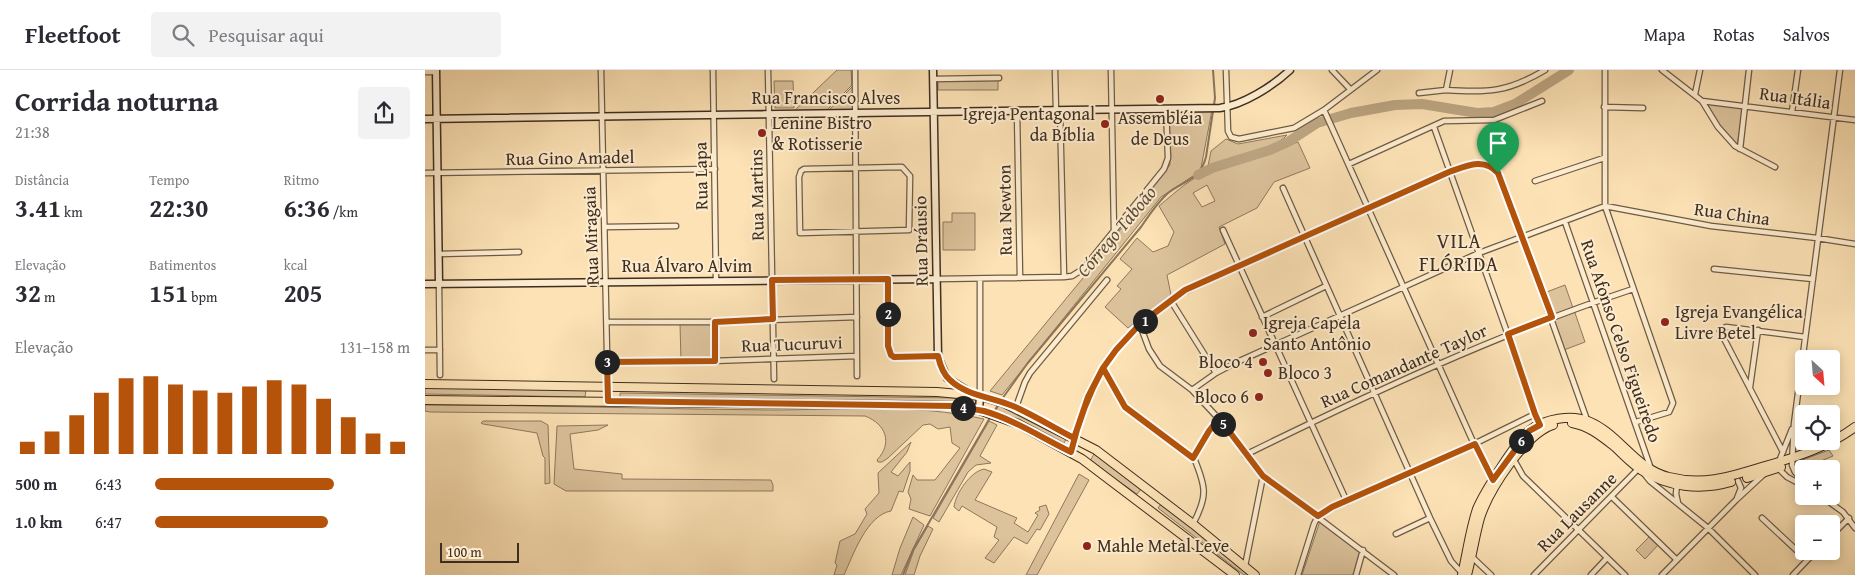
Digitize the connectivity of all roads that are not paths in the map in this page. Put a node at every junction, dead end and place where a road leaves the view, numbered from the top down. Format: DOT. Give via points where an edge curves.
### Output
graph roads {
  1 [pos="601,70"];
  2 [pos="713,70"];
  3 [pos="768,70"];
  4 [pos="855,70"];
  5 [pos="933,70"];
  6 [pos="1055,70"];
  7 [pos="1111,70"];
  8 [pos="1226,70"];
  9 [pos="1291,70"];
  10 [pos="1332,70"];
  11 [pos="1377,70"];
  12 [pos="1451,70"];
  13 [pos="1545,70"];
  14 [pos="1605,70"];
  15 [pos="1663,70"];
  16 [pos="1700,70"];
  17 [pos="1749,70"];
  18 [pos="1797,70"];
  19 [pos="1840,70"];
  20 [pos="436,71"];
  21 [pos="425,72"];
  22 [pos="933,78"];
  23 [pos="999,78"];
  24 [pos="1350,89"];
  25 [pos="1446,90"];
  26 [pos="1419,93"];
  27 [pos="1695,94"];
  28 [pos="1542,101"];
  29 [pos="1701,101"];
  30 [pos="1745,105"];
  31 [pos="1223,107"];
  32 [pos="1604,107"];
  33 [pos="1643,108"];
  34 [pos="1111,109"];
  35 [pos="1166,109"];
  36 [pos="1058,111"];
  37 [pos="1324,111"];
  38 [pos="1017,112"];
  39 [pos="1792,112"];
  40 [pos="855,113"];
  41 [pos="934,113"];
  42 [pos="714,114"];
  43 [pos="769,114"];
  44 [pos="601,116"];
  45 [pos="437,118"];
  46 [pos="1834,118"];
  47 [pos="425,119"];
  48 [pos="1855,120"];
  49 [pos="1434,126"];
  50 [pos="1740,149"];
  51 [pos="1604,158"];
  52 [pos="1349,164"];
  53 [pos="856,168"];
  54 [pos="1775,168"];
  55 [pos="715,170"];
  56 [pos="603,171"];
  57 [pos="1449,172"];
  58 [pos="425,173"];
  59 [pos="438,173"];
  60 [pos="1535,181"];
  61 [pos="1283,188"];
  62 [pos="1605,206"];
  63 [pos="1369,208"];
  64 [pos="1565,222"];
  65 [pos="676,226"];
  66 [pos="605,227"];
  67 [pos="1223,230"];
  68 [pos="1115,232"];
  69 [pos="855,233"];
  70 [pos="1303,237"];
  71 [pos="1522,238"];
  72 [pos="1817,238"];
  73 [pos="1855,244"];
  74 [pos="519,252"];
  75 [pos="439,254"];
  76 [pos="1479,254"];
  77 [pos="1238,266"];
  78 [pos="1714,270"];
  79 [pos="1064,277"];
  80 [pos="856,278"];
  81 [pos="937,278"];
  82 [pos="1020,278"];
  83 [pos="888,279"];
  84 [pos="980,279"];
  85 [pos="1813,279"];
  86 [pos="772,280"];
  87 [pos="1107,280"];
  88 [pos="716,281"];
  89 [pos="606,282"];
  90 [pos="425,284"];
  91 [pos="439,284"];
  92 [pos="1326,286"];
  93 [pos="1405,288"];
  94 [pos="1633,289"];
  95 [pos="1171,300"];
  96 [pos="1594,302"];
  97 [pos="857,316"];
  98 [pos="1340,316"];
  99 [pos="1262,317"];
  100 [pos="1552,317"];
  101 [pos="773,319"];
  102 [pos="607,322"];
  103 [pos="715,322"];
  104 [pos="1140,324"];
  105 [pos="1758,330"];
  106 [pos="1508,334"];
  107 [pos="1805,337"];
  108 [pos="1275,345"];
  109 [pos="425,350"];
  110 [pos="440,350"];
  111 [pos="857,356"];
  112 [pos="938,356"];
  113 [pos="773,357"];
  114 [pos="715,361"];
  115 [pos="607,362"];
  116 [pos="1439,365"];
  117 [pos="1103,368"];
  118 [pos="1216,373"];
  119 [pos="440,374"];
  120 [pos="857,376"];
  121 [pos="774,379"];
  122 [pos="425,384"];
  123 [pos="1750,387"];
  124 [pos="608,388"];
  125 [pos="1192,390"];
  126 [pos="1374,394"];
  127 [pos="977,396"];
  128 [pos="425,400"];
  129 [pos="608,401"];
  130 [pos="1016,407"];
  131 [pos="983,411"];
  132 [pos="1535,414"];
  133 [pos="1219,418"];
  134 [pos="1525,419"];
  135 [pos="1587,420"];
  136 [pos="1311,422"];
  137 [pos="1636,422"];
  138 [pos="1794,424"];
  139 [pos="1540,425"];
  140 [pos="1855,427"];
  141 [pos="1531,430"];
  142 [pos="1855,433"];
  143 [pos="1074,438"];
  144 [pos="1475,444"];
  145 [pos="1071,452"];
  146 [pos="1783,452"];
  147 [pos="1245,455"];
  148 [pos="1193,458"];
  149 [pos="1513,460"];
  150 [pos="1792,461"];
  151 [pos="1778,466"];
  152 [pos="1640,469"];
  153 [pos="1651,469"];
  154 [pos="1507,470"];
  155 [pos="1411,472"];
  156 [pos="1766,472"];
  157 [pos="1795,472"];
  158 [pos="1263,476"];
  159 [pos="1523,476"];
  160 [pos="1738,481"];
  161 [pos="1795,481"];
  162 [pos="1495,483"];
  163 [pos="1677,484"];
  164 [pos="1612,497"];
  165 [pos="1736,500"];
  166 [pos="1347,502"];
  167 [pos="1679,505"];
  168 [pos="1832,505"];
  169 [pos="1318,516"];
  170 [pos="1430,518"];
  171 [pos="1762,518"];
  172 [pos="1849,518"];
  173 [pos="1193,524"];
  174 [pos="1840,527"];
  175 [pos="1708,528"];
  176 [pos="1855,528"];
  177 [pos="1578,530"];
  178 [pos="1396,534"];
  179 [pos="1795,549"];
  180 [pos="1363,550"];
  181 [pos="1472,557"];
  182 [pos="1607,558"];
  183 [pos="1677,560"];
  184 [pos="1807,560"];
  185 [pos="1245,566"];
  186 [pos="1464,574"];
  187 [pos="1235,575"];
  188 [pos="1255,575"];
  189 [pos="1298,575"];
  190 [pos="1356,575"];
  191 [pos="1394,575"];
  192 [pos="1491,575"];
  193 [pos="1534,575"];
  194 [pos="1591,575"];
  195 [pos="1625,575"];
  196 [pos="1662,575"];
  197 [pos="1755,575"];
  198 [pos="1793,575"];
  1 -- 44 [label="street, Rua Miragaia"];
  2 -- 42 [label="street, Rua Lapa"];
  3 -- 43 [label="street, Rua Martins"];
  4 -- 40 [label="street"];
  5 -- 22 [label="street, Rua Dráusio"];
  6 -- 36 [label="street"];
  7 -- 34 [label="street"];
  8 -- 31 [label="street"];
  9 -- 31 [label="street" via="1264,90"];
  10 -- 24 [label="street"];
  11 -- 24 [label="street"];
  12 -- 25 [label="street"];
  13 -- 25 [label="street" via="1507,88 1481,92"];
  14 -- 32 [label="street"];
  15 -- 27 [label="street"];
  16 -- 27 [label="street"];
  17 -- 30 [label="street"];
  18 -- 39 [label="street"];
  19 -- 46 [label="street"];
  20 -- 21 [label="street"];
  20 -- 45 [label="street"];
  22 -- 23 [label="street"];
  22 -- 41 [label="street, Rua Dráusio"];
  24 -- 37 [label="street"];
  25 -- 26 [label="street"];
  27 -- 29 [label="street"];
  28 -- 49 [label="street" via="1494,120 1444,121"];
  29 -- 30 [label="street, Rua Itália"];
  29 -- 50 [label="street" via="1721,131"];
  30 -- 39 [label="street, Rua Itália"];
  30 -- 50 [label="street"];
  31 -- 35 [label="street, Rua Francisco Alves"];
  31 -- 37 [label="street" via="1228,131 1231,137 1239,140 1294,128"];
  32 -- 33 [label="street"];
  32 -- 51 [label="street"];
  34 -- 35 [label="street, Rua Francisco Alves"];
  34 -- 36 [label="street, Rua Francisco Alves"];
  34 -- 68 [label="street"];
  35 -- 68 [label="street" via="1168,158 1164,169"];
  36 -- 38 [label="street, Rua Francisco Alves"];
  36 -- 79 [label="street"];
  37 -- 52 [label="street"];
  38 -- 41 [label="street, Rua Francisco Alves"];
  38 -- 82 [label="street, Rua Newton"];
  39 -- 46 [label="street, Rua Itália"];
  40 -- 41 [label="street, Rua Francisco Alves"];
  40 -- 43 [label="street, Rua Francisco Alves"];
  40 -- 53 [label="street"];
  41 -- 81 [label="street, Rua Dráusio"];
  42 -- 43 [label="street, Rua Francisco Alves"];
  42 -- 44 [label="street, Rua Francisco Alves"];
  42 -- 55 [label="street, Rua Lapa"];
  43 -- 86 [label="street, Rua Martins"];
  44 -- 45 [label="street, Rua Francisco Alves"];
  44 -- 56 [label="street, Rua Miragaia"];
  45 -- 47 [label="street, Rua Francisco Alves"];
  45 -- 59 [label="street"];
  46 -- 48 [label="street, Rua Itália"];
  46 -- 72 [label="street"];
  49 -- 52 [label="street"];
  49 -- 57 [label="street"];
  50 -- 54 [label="street"];
  51 -- 60 [label="street"];
  51 -- 62 [label="street"];
  52 -- 63 [label="street"];
  53 -- 69 [label="street"];
  53 -- 69 [label="street" via="902,167 908,172 909,230"];
  53 -- 69 [label="street" via="804,169 799,177 799,233"];
  55 -- 56 [label="street, Rua Gino Amadel"];
  55 -- 88 [label="street, Rua Lapa"];
  56 -- 59 [label="street, Rua Gino Amadel"];
  56 -- 66 [label="street, Rua Miragaia"];
  57 -- 63 [label="street"];
  57 -- 71 [label="street" via="1484,164 1498,173"];
  57 -- 76 [label="street"];
  58 -- 59 [label="street, Rua Gino Amadel"];
  59 -- 75 [label="street"];
  61 -- 70 [label="street"];
  62 -- 64 [label="street"];
  62 -- 72 [label="street, Rua China" via="1711,226"];
  62 -- 94 [label="street"];
  63 -- 70 [label="street"];
  63 -- 93 [label="street"];
  64 -- 71 [label="street"];
  64 -- 96 [label="street, Rua Afonso Celso Figueiredo"];
  65 -- 66 [label="street"];
  66 -- 89 [label="street, Rua Miragaia"];
  67 -- 77 [label="street"];
  68 -- 79 [label="street" via="1078,273"];
  69 -- 80 [label="street"];
  70 -- 77 [label="street"];
  70 -- 92 [label="street"];
  71 -- 76 [label="street"];
  71 -- 100 [label="street"];
  72 -- 73 [label="street, Rua China"];
  72 -- 85 [label="street"];
  74 -- 75 [label="street"];
  75 -- 91 [label="street"];
  76 -- 93 [label="street"];
  76 -- 106 [label="street"];
  77 -- 95 [label="street" via="1185,290"];
  77 -- 99 [label="street"];
  78 -- 85 [label="street"];
  79 -- 82 [label="street, Rua Álvaro Alvim"];
  80 -- 83 [label="street, Rua Álvaro Alvim"];
  80 -- 86 [label="street, Rua Álvaro Alvim"];
  80 -- 97 [label="street"];
  81 -- 83 [label="street, Rua Álvaro Alvim"];
  81 -- 84 [label="street, Rua Álvaro Alvim"];
  81 -- 112 [label="street, Rua Dráusio"];
  82 -- 84 [label="street, Rua Álvaro Alvim"];
  83 -- 112 [label="street" via="888,346 891,355"];
  84 -- 127 [label="street"];
  85 -- 107 [label="street"];
  86 -- 88 [label="street, Rua Álvaro Alvim"];
  86 -- 101 [label="street, Rua Martins"];
  87 -- 130 [label="street" via="1030,373"];
  88 -- 89 [label="street, Rua Álvaro Alvim"];
  89 -- 91 [label="street, Rua Álvaro Alvim"];
  89 -- 102 [label="street, Rua Miragaia"];
  90 -- 91 [label="street, Rua Álvaro Alvim"];
  91 -- 110 [label="street"];
  92 -- 98 [label="street"];
  92 -- 99 [label="street"];
  93 -- 98 [label="street"];
  93 -- 116 [label="street"];
  94 -- 96 [label="street, Rua Comandante Taylor"];
  94 -- 137 [label="street" via="1673,403 1669,412"];
  95 -- 104 [label="street"];
  95 -- 118 [label="street"];
  96 -- 100 [label="street, Rua Comandante Taylor"];
  96 -- 137 [label="street, Rua Afonso Celso Figueiredo"];
  97 -- 101 [label="street"];
  97 -- 111 [label="street"];
  98 -- 108 [label="street"];
  98 -- 126 [label="street"];
  99 -- 108 [label="street"];
  100 -- 106 [label="street, Rua Comandante Taylor"];
  100 -- 135 [label="street"];
  101 -- 103 [label="street"];
  101 -- 113 [label="street, Rua Martins"];
  102 -- 103 [label="street"];
  102 -- 115 [label="street, Rua Miragaia"];
  103 -- 114 [label="street"];
  104 -- 117 [label="street"];
  104 -- 125 [label="street" via="1149,349 1160,366"];
  105 -- 107 [label="street"];
  105 -- 123 [label="street"];
  105 -- 123 [label="street" via="1722,328 1720,331"];
  106 -- 116 [label="street, Rua Comandante Taylor"];
  106 -- 132 [label="street"];
  107 -- 138 [label="street"];
  108 -- 118 [label="street"];
  108 -- 136 [label="street"];
  109 -- 110 [label="street"];
  110 -- 119 [label="street"];
  111 -- 113 [label="street, Rua Tucuruvi"];
  111 -- 120 [label="street"];
  112 -- 127 [label="street, Rua Dráusio" via="947,378"];
  113 -- 114 [label="street, Rua Tucuruvi"];
  113 -- 121 [label="street, Rua Martins"];
  114 -- 115 [label="street, Rua Tucuruvi"];
  115 -- 124 [label="street, Rua Miragaia"];
  116 -- 126 [label="street, Rua Comandante Taylor"];
  116 -- 144 [label="street"];
  117 -- 143 [label="street" via="1088,397"];
  117 -- 148 [label="street" via="1125,407"];
  118 -- 125 [label="street"];
  122 -- 124 [label="main road"];
  123 -- 146 [label="street"];
  124 -- 127 [label="main road" via="937,392"];
  124 -- 129 [label="street, Rua Miragaia"];
  125 -- 133 [label="street"];
  126 -- 136 [label="street, Rua Comandante Taylor"];
  126 -- 155 [label="street"];
  127 -- 130 [label="main road"];
  127 -- 131 [label="street"];
  128 -- 129 [label="main road"];
  129 -- 131 [label="main road" via="953,406"];
  130 -- 143 [label="main road"];
  131 -- 145 [label="main road" via="1018,424"];
  132 -- 134 [label="street"];
  132 -- 139 [label="street"];
  133 -- 147 [label="street"];
  133 -- 148 [label="street"];
  134 -- 141 [label="street"];
  134 -- 144 [label="street"];
  135 -- 139 [label="main road" via="1563,418"];
  135 -- 153 [label="main road" via="1599,426"];
  136 -- 147 [label="street, Rua Comandante Taylor"];
  136 -- 166 [label="street"];
  137 -- 153 [label="street, Rua Afonso Celso Figueiredo"];
  138 -- 146 [label="street"];
  138 -- 150 [label="street"];
  139 -- 141 [label="main road"];
  140 -- 150 [label="main road"];
  141 -- 162 [label="main road"];
  142 -- 150 [label="main road" via="1838,445"];
  143 -- 145 [label="street"];
  143 -- 173 [label="main road" via="1108,458"];
  144 -- 155 [label="street"];
  144 -- 162 [label="street"];
  145 -- 187 [label="main road"];
  146 -- 151 [label="street"];
  147 -- 158 [label="street"];
  148 -- 173 [label="street" via="1201,476 1204,495 1203,505"];
  149 -- 152 [label="main road" via="1538,432 1571,423 1581,424 1601,436"];
  149 -- 154 [label="main road"];
  149 -- 159 [label="street"];
  150 -- 151 [label="main road"];
  150 -- 157 [label="street"];
  151 -- 153 [label="main road" via="1709,480 1672,478"];
  151 -- 156 [label="main road"];
  151 -- 161 [label="street"];
  152 -- 163 [label="main road"];
  152 -- 164 [label="street, Rua Lausanne"];
  152 -- 167 [label="street" via="1650,482"];
  154 -- 159 [label="street"];
  154 -- 162 [label="main road"];
  155 -- 166 [label="street"];
  155 -- 170 [label="street"];
  156 -- 160 [label="main road"];
  156 -- 165 [label="street"];
  158 -- 169 [label="street"];
  158 -- 185 [label="street"];
  159 -- 177 [label="street"];
  160 -- 163 [label="main road" via="1710,486"];
  160 -- 165 [label="street" via="1741,488"];
  162 -- 181 [label="main road" via="1480,520"];
  162 -- 186 [label="main road" via="1478,508"];
  163 -- 167 [label="street" via="1675,494"];
  164 -- 177 [label="street, Rua Lausanne"];
  164 -- 183 [label="street"];
  165 -- 175 [label="street"];
  166 -- 169 [label="street"];
  167 -- 175 [label="street"];
  168 -- 172 [label="street"];
  169 -- 180 [label="street"];
  169 -- 189 [label="street"];
  170 -- 178 [label="street"];
  170 -- 186 [label="street" via="1451,561"];
  171 -- 179 [label="street"];
  172 -- 174 [label="street"];
  172 -- 176 [label="street"];
  173 -- 185 [label="main road"];
  175 -- 183 [label="street"];
  175 -- 197 [label="street"];
  177 -- 182 [label="street"];
  177 -- 193 [label="street, Rua Lausanne"];
  180 -- 190 [label="street"];
  180 -- 191 [label="street"];
  181 -- 186 [label="main road"];
  181 -- 192 [label="street"];
  182 -- 194 [label="street"];
  182 -- 195 [label="street"];
  183 -- 196 [label="street"];
  184 -- 198 [label="street"];
  185 -- 188 [label="main road"];
}
